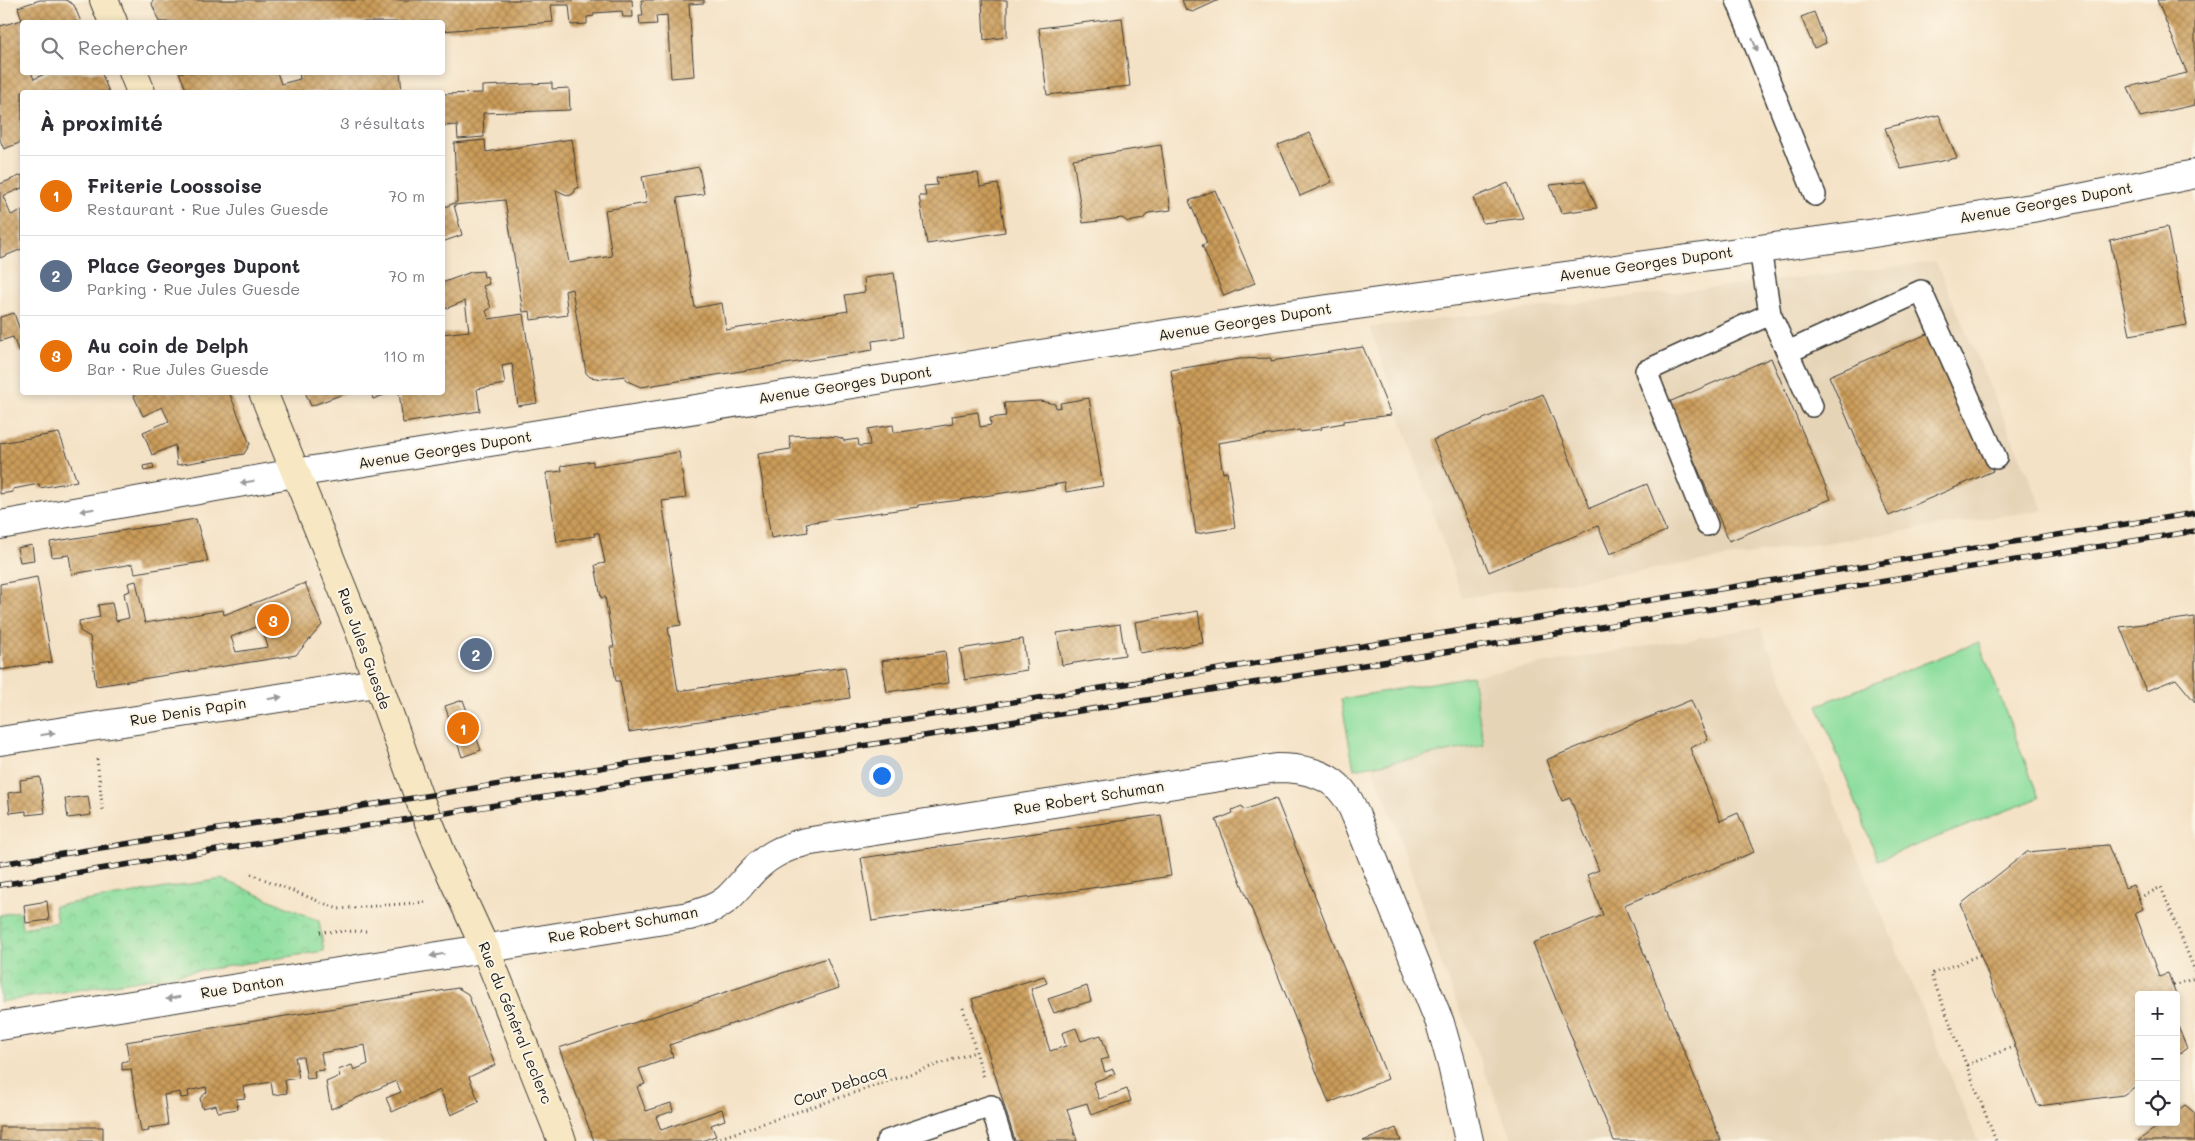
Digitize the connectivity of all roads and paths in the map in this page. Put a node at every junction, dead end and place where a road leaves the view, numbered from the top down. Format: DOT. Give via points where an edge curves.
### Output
graph roads {
  1 [pos="104,0"];
  2 [pos="1737,0"];
  3 [pos="112,20"];
  4 [pos="134,75"];
  5 [pos="140,90"];
  6 [pos="2195,174"];
  7 [pos="1815,194"];
  8 [pos="1760,249"];
  9 [pos="1770,314"];
  10 [pos="1788,352"];
  11 [pos="264,395"];
  12 [pos="1812,406"];
  13 [pos="1996,458"];
  14 [pos="295,473"];
  15 [pos="0,525"];
  16 [pos="1707,525"];
  17 [pos="376,682"];
  18 [pos="94,726"];
  19 [pos="0,741"];
  20 [pos="103,813"];
  21 [pos="251,874"];
  22 [pos="2138,898"];
  23 [pos="465,903"];
  24 [pos="485,948"];
  25 [pos="1980,955"];
  26 [pos="2195,971"];
  27 [pos="2195,978"];
  28 [pos="2173,986"];
  29 [pos="963,1008"];
  30 [pos="0,1026"];
  31 [pos="2015,1046"];
  32 [pos="976,1052"];
  33 [pos="1966,1065"];
  34 [pos="984,1079"];
  35 [pos="562,1141"];
  36 [pos="711,1141"];
  37 [pos="887,1141"];
  38 [pos="1002,1141"];
  39 [pos="1469,1141"];
  40 [pos="1996,1141"];
  1 -- 3 [label="street"];
  2 -- 7 [label="lane, one-way"];
  4 -- 5 [label="street"];
  6 -- 8 [label="street, Avenue Georges Dupont" via="2032,208"];
  8 -- 9 [label="lane"];
  8 -- 14 [label="street, Avenue Georges Dupont" via="1285,315"];
  9 -- 10 [label="lane"];
  9 -- 16 [label="lane" via="1646,371"];
  10 -- 12 [label="lane"];
  10 -- 13 [label="lane" via="1921,291"];
  11 -- 14 [label="street, Rue Jules Guesde"];
  14 -- 15 [label="street, Avenue Georges Dupont, one-way"];
  14 -- 17 [label="street, Rue Jules Guesde" via="360,632"];
  18 -- 17 [label="street, Rue Denis Papin, one-way"];
  17 -- 23 [label="street, Rue Jules Guesde" via="440,851"];
  19 -- 18 [label="street, Rue Denis Papin, one-way"];
  18 -- 20 [label="path"];
  21 -- 23 [label="path" via="338,909"];
  22 -- 26 [label="path" via="2161,887"];
  23 -- 24 [label="street, Rue du Général Leclerc"];
  24 -- 30 [label="street, Rue Danton, one-way"];
  24 -- 35 [label="street, Rue du Général Leclerc"];
  24 -- 39 [label="street, Rue Robert Schuman" via="710,910 728,898 770,855 805,842 1277,768 1295,768 1314,772 1332,782 1345,794 1356,816 1440,1023"];
  25 -- 33 [label="path" via="1931,974"];
  27 -- 28 [label="path"];
  29 -- 32 [label="path"];
  31 -- 33 [label="path"];
  32 -- 34 [label="path"];
  32 -- 36 [label="path, Cour Debacq"];
  33 -- 40 [label="path"];
  37 -- 38 [label="lane" via="991,1106"];
}
